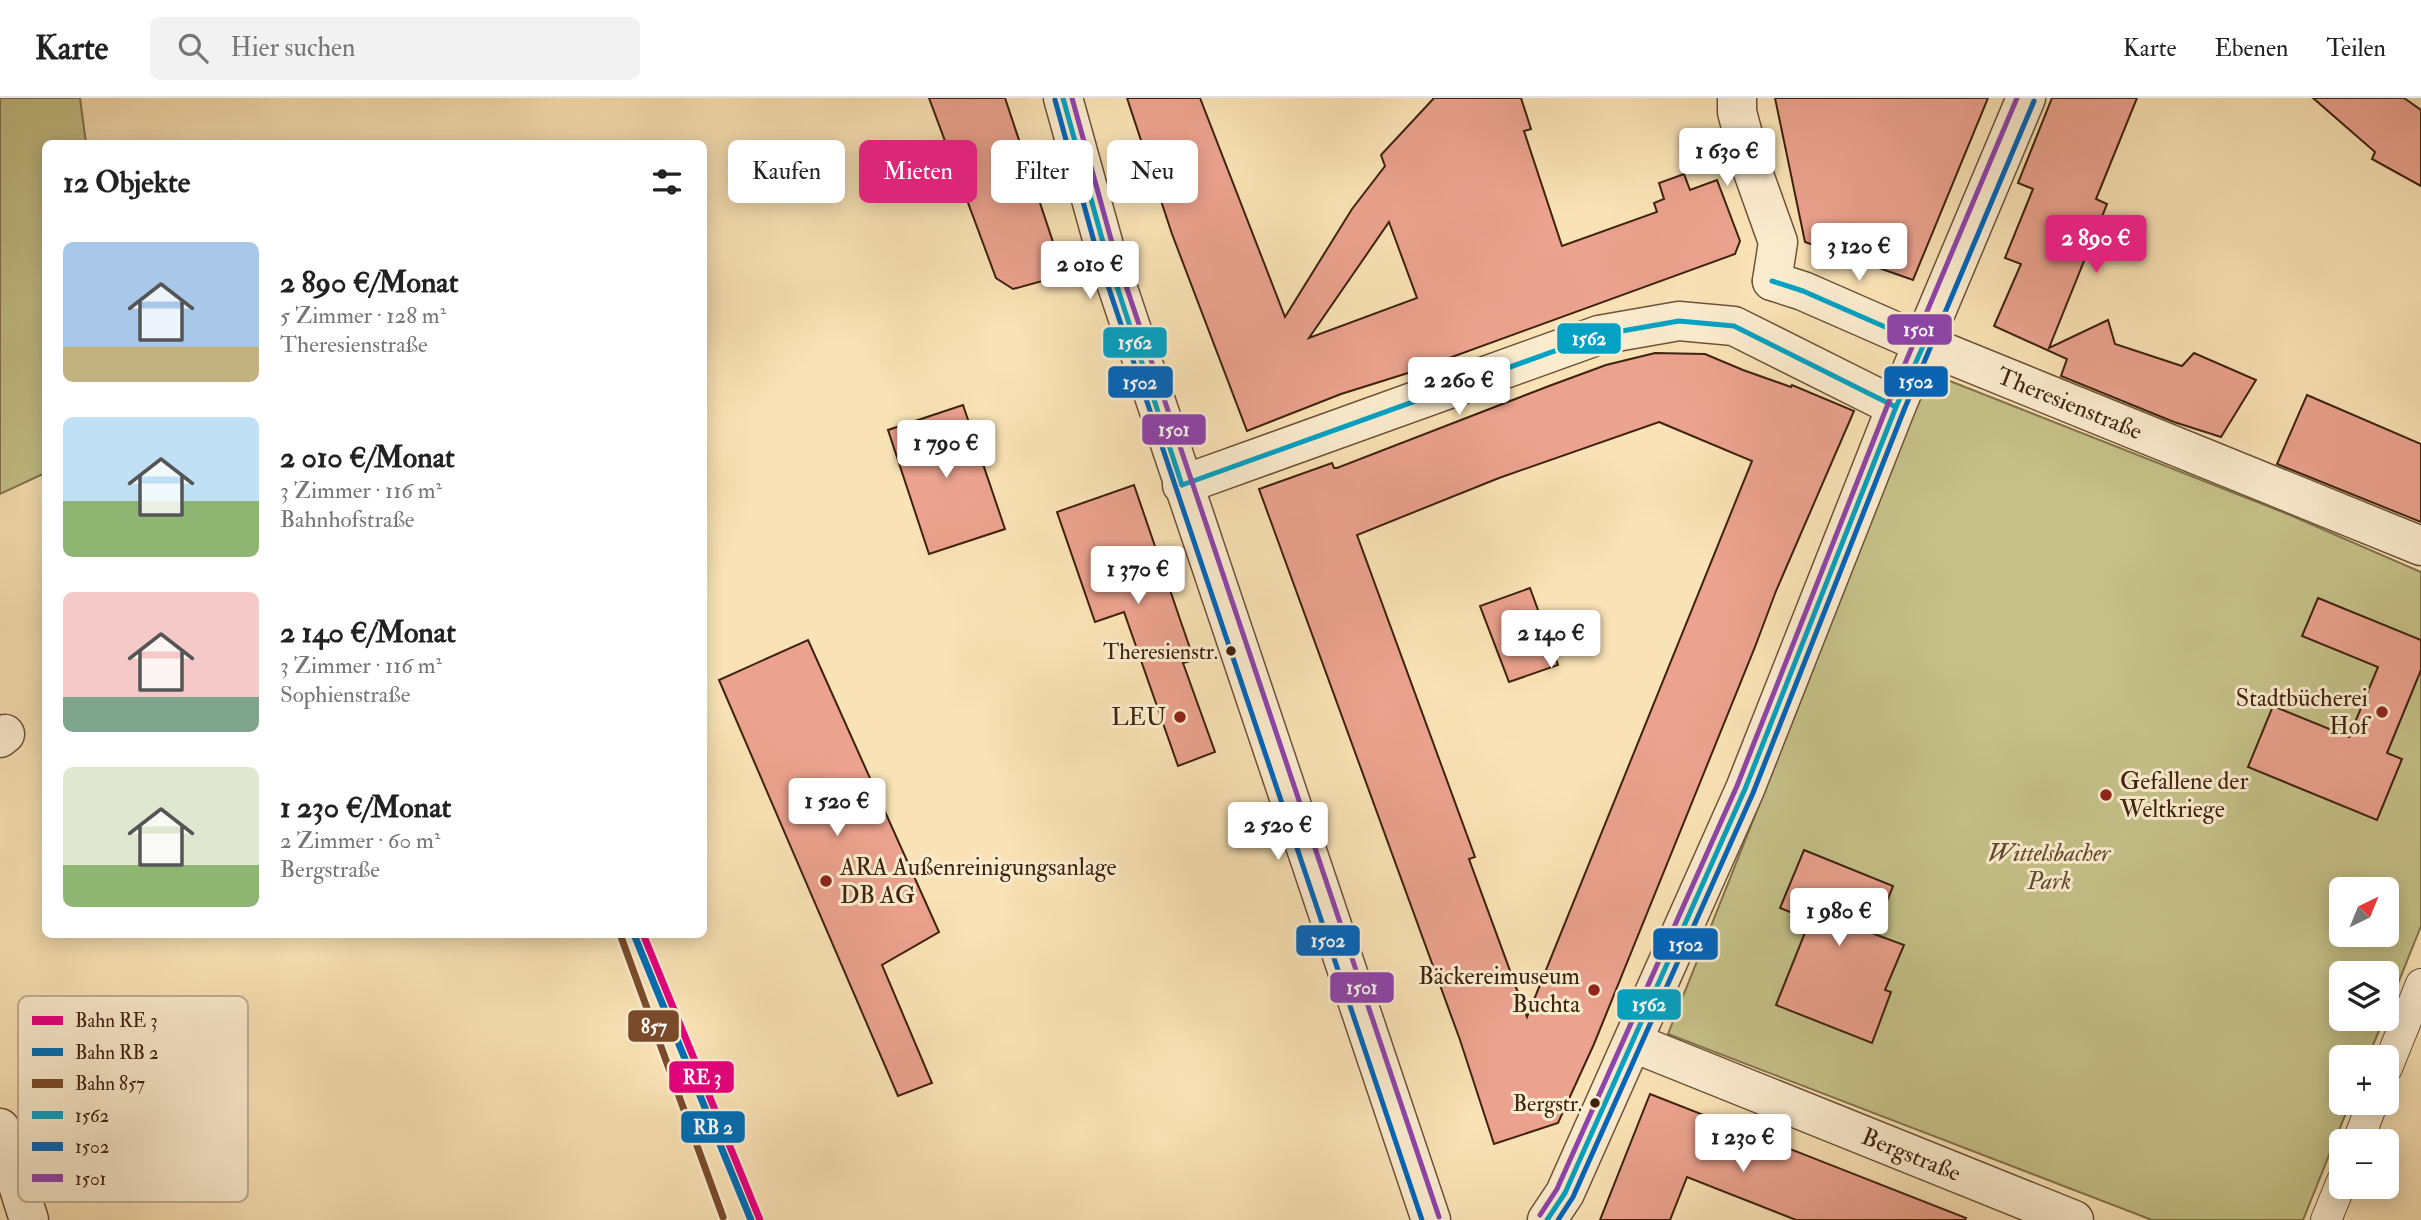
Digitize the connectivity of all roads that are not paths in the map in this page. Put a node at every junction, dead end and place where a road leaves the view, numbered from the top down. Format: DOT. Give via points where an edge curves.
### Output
graph roads {
  1 [pos="1063,98"];
  2 [pos="1737,98"];
  3 [pos="2026,98"];
  4 [pos="1772,281"];
  5 [pos="1734,326"];
  6 [pos="1924,344"];
  7 [pos="1896,407"];
  8 [pos="1182,485"];
  9 [pos="2421,546"];
  10 [pos="2421,984"];
  11 [pos="1634,1042"];
  12 [pos="2396,1045"];
  13 [pos="0,1128"];
  14 [pos="18,1185"];
  15 [pos="2335,1199"];
  16 [pos="23,1202"];
  17 [pos="29,1220"];
  18 [pos="1431,1220"];
  19 [pos="1547,1220"];
  20 [pos="2074,1220"];
  21 [pos="2326,1220"];
  1 -- 8 [label="street" via="1105,253"];
  2 -- 4 [label="street" via="1753,172 1778,242"];
  3 -- 6 [label="street"];
  4 -- 5 [label="street"];
  4 -- 6 [label="street, Theresienstraße"];
  5 -- 7 [label="street"];
  5 -- 8 [label="street" via="1679,321 1598,335"];
  6 -- 7 [label="street"];
  6 -- 9 [label="street, Theresienstraße"];
  7 -- 11 [label="street" via="1750,777"];
  8 -- 18 [label="street"];
  10 -- 12 [label="street"];
  11 -- 19 [label="street" via="1565,1193"];
  11 -- 20 [label="street, Bergstraße"];
  13 -- 14 [label="street"];
  15 -- 21 [label="street"];
  16 -- 17 [label="street"];
}
